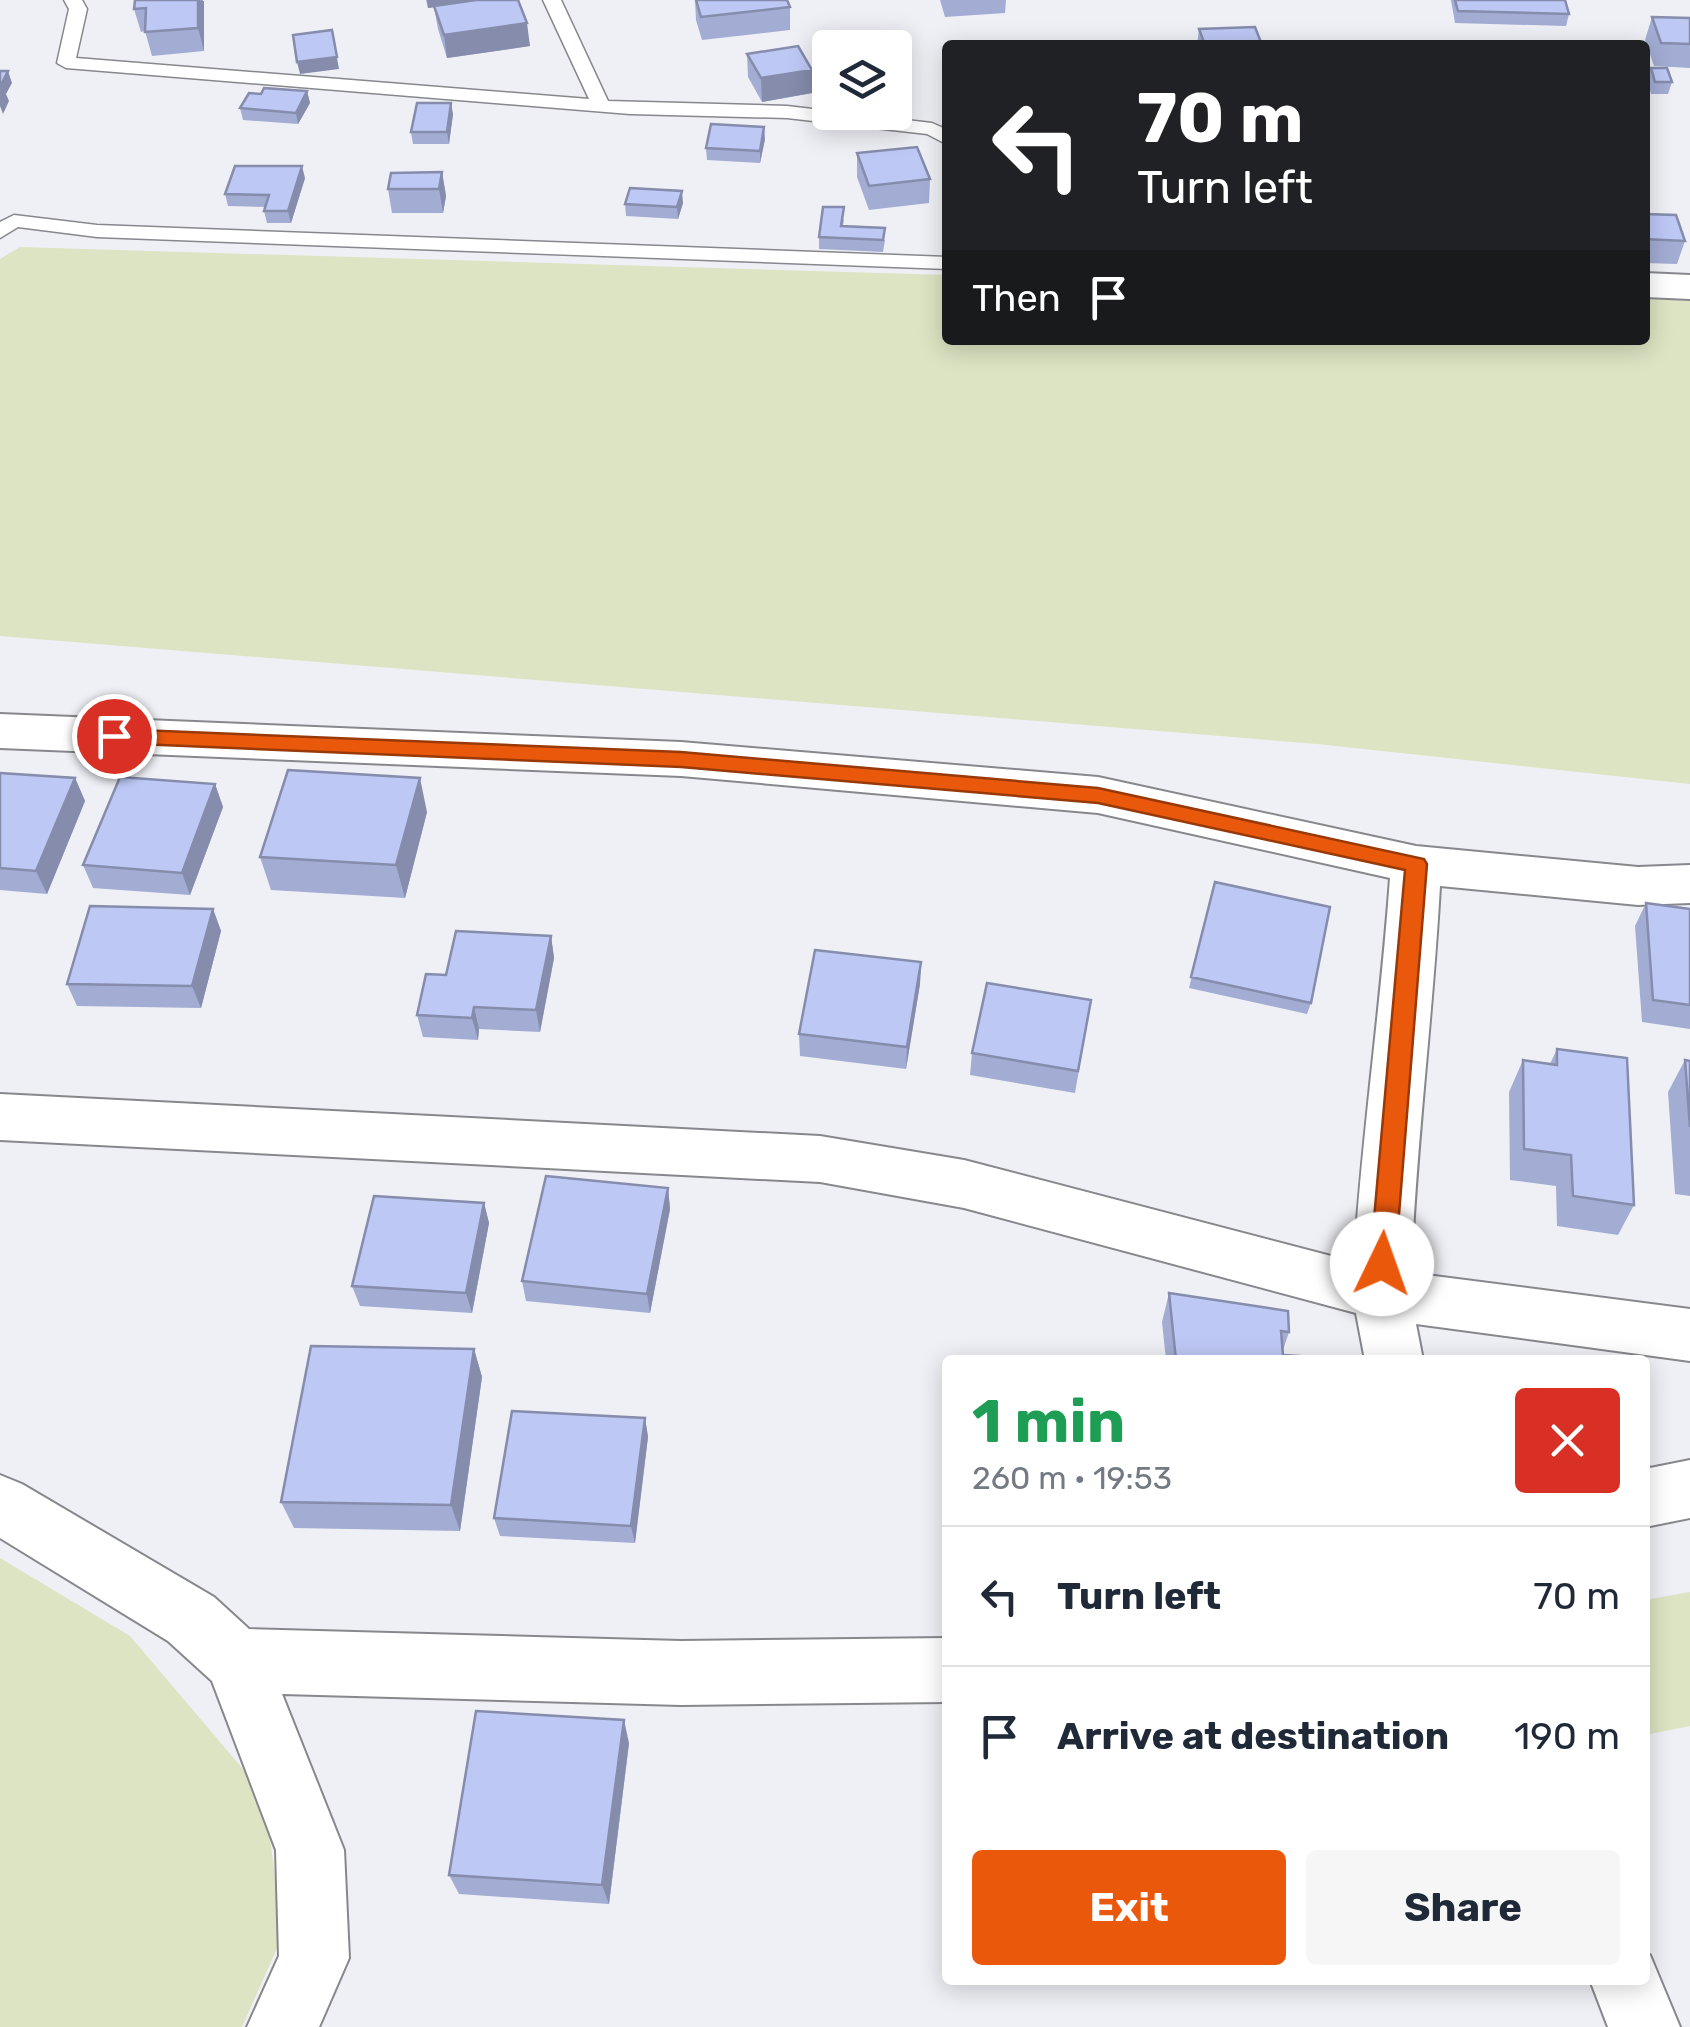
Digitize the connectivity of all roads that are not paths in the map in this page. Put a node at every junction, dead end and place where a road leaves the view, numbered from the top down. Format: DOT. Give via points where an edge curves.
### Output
graph roads {
  1 [pos="72,0"];
  2 [pos="552,0"];
  3 [pos="602,105"];
  4 [pos="942,136"];
  5 [pos="0,232"];
  6 [pos="942,263"];
  7 [pos="1650,285"];
  8 [pos="1690,286"];
  9 [pos="0,732"];
  10 [pos="1416,864"];
  11 [pos="1690,884"];
  12 [pos="0,1117"];
  13 [pos="1381,1294"];
  14 [pos="1690,1336"];
  15 [pos="1393,1355"];
  16 [pos="1690,1489"];
  17 [pos="1650,1497"];
  18 [pos="0,1504"];
  19 [pos="236,1660"];
  20 [pos="942,1670"];
  21 [pos="1627,1985"];
  22 [pos="283,2027"];
  23 [pos="1644,2027"];
  1 -- 3 [label="lane" via="78,10 66,62"];
  2 -- 3 [label="lane"];
  3 -- 4 [label="lane" via="787,112"];
  5 -- 6 [label="lane" via="14,221 97,230"];
  7 -- 8 [label="street"];
  9 -- 10 [label="street" via="681,759 1098,796"];
  10 -- 11 [label="street" via="1638,886"];
  10 -- 13 [label="street"];
  12 -- 13 [label="street" via="820,1159 964,1184"];
  13 -- 14 [label="street"];
  13 -- 15 [label="street"];
  16 -- 17 [label="street"];
  18 -- 19 [label="street" via="191,1619"];
  19 -- 20 [label="street" via="773,1676"];
  19 -- 22 [label="street" via="310,1850 314,1958"];
  21 -- 23 [label="street"];
}
